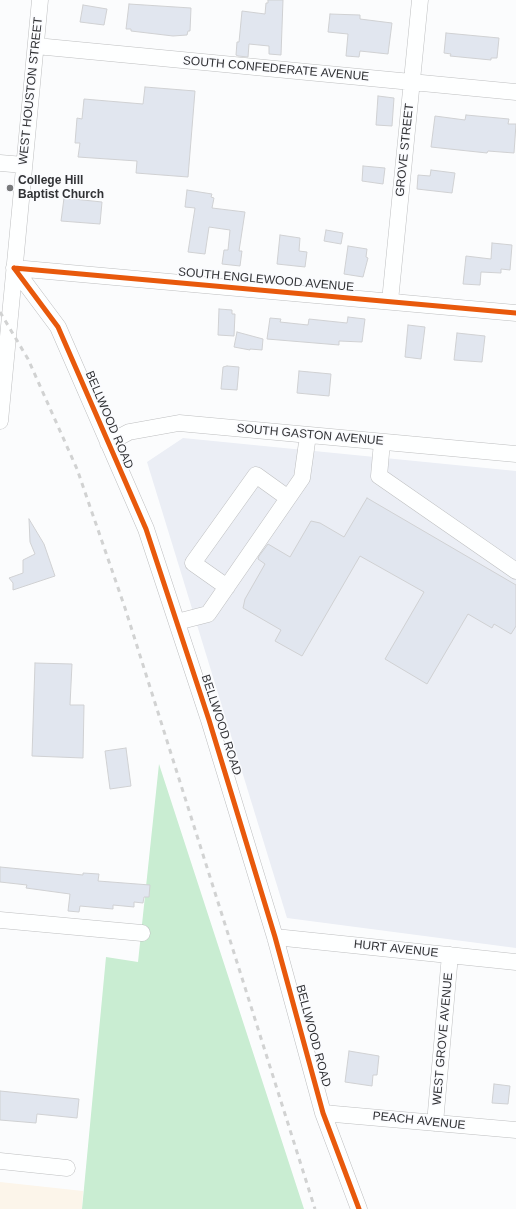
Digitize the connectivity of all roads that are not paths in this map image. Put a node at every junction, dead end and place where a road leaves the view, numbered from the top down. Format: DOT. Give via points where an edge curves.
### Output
graph roads {
  1 [pos="40,0"];
  2 [pos="420,0"];
  3 [pos="36,46"];
  4 [pos="412,82"];
  5 [pos="516,92"];
  6 [pos="0,163"];
  7 [pos="24,165"];
  8 [pos="14,268"];
  9 [pos="390,301"];
  10 [pos="516,313"];
  11 [pos="0,421"];
  12 [pos="308,435"];
  13 [pos="108,442"];
  14 [pos="382,442"];
  15 [pos="516,454"];
  16 [pos="288,498"];
  17 [pos="516,571"];
  18 [pos="227,587"];
  19 [pos="177,622"];
  20 [pos="0,920"];
  21 [pos="142,933"];
  22 [pos="275,937"];
  23 [pos="450,955"];
  24 [pos="516,962"];
  25 [pos="323,1113"];
  26 [pos="435,1123"];
  27 [pos="516,1130"];
  28 [pos="0,1161"];
  29 [pos="67,1168"];
  30 [pos="359,1209"];
  1 -- 3 [label="street, WEST HOUSTON STREET"];
  2 -- 4 [label="street, GROVE STREET"];
  3 -- 4 [label="street, SOUTH CONFEDERATE AVENUE"];
  3 -- 7 [label="street, WEST HOUSTON STREET"];
  4 -- 5 [label="street, SOUTH CONFEDERATE AVENUE"];
  4 -- 9 [label="street, GROVE STREET"];
  6 -- 7 [label="street"];
  7 -- 8 [label="street, WEST HOUSTON STREET"];
  8 -- 9 [label="street, SOUTH ENGLEWOOD AVENUE"];
  8 -- 11 [label="street, WEST HOUSTON STREET"];
  8 -- 13 [label="street, BELLWOOD ROAD" via="58,327"];
  9 -- 10 [label="street, SOUTH ENGLEWOOD AVENUE"];
  12 -- 13 [label="street, SOUTH GASTON AVENUE" via="180,423 129,432"];
  12 -- 14 [label="street, SOUTH GASTON AVENUE"];
  12 -- 16 [label="street" via="302,478"];
  13 -- 19 [label="street, BELLWOOD ROAD" via="146,529"];
  14 -- 15 [label="street, SOUTH GASTON AVENUE"];
  14 -- 17 [label="street" via="379,476"];
  16 -- 18 [label="street"];
  16 -- 18 [label="street" via="256,475 193,563"];
  18 -- 19 [label="street" via="208,614"];
  19 -- 22 [label="street, BELLWOOD ROAD"];
  20 -- 21 [label="street"];
  22 -- 23 [label="street, HURT AVENUE"];
  22 -- 25 [label="street, BELLWOOD ROAD"];
  23 -- 24 [label="street, HURT AVENUE"];
  23 -- 26 [label="street, WEST GROVE AVENUE"];
  25 -- 26 [label="street, PEACH AVENUE"];
  25 -- 30 [label="street, BELLWOOD ROAD"];
  26 -- 27 [label="street, PEACH AVENUE"];
  28 -- 29 [label="street"];
}
